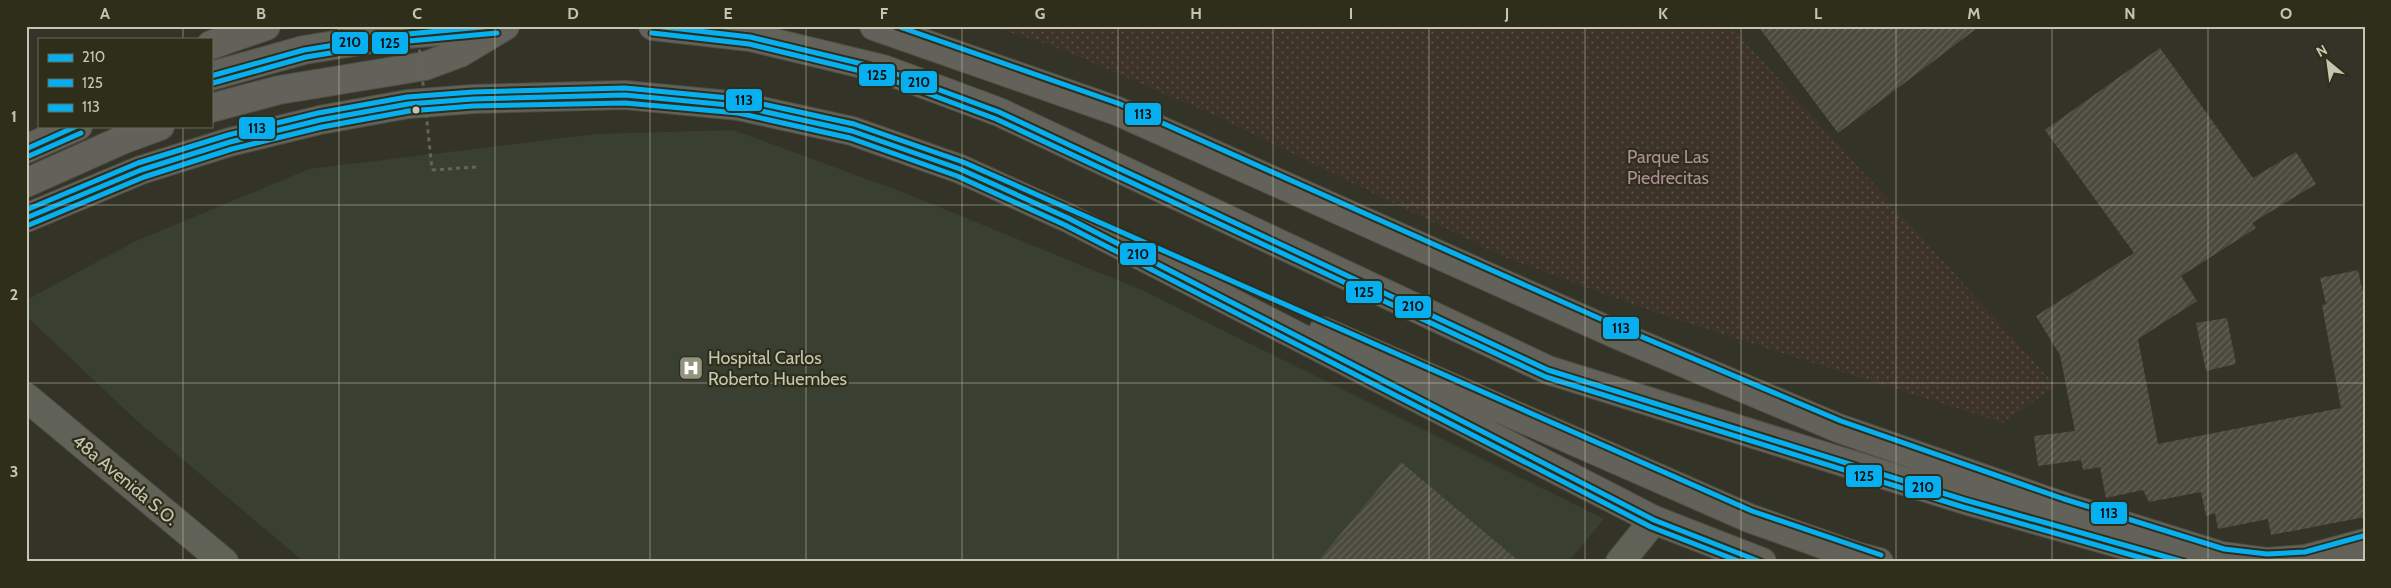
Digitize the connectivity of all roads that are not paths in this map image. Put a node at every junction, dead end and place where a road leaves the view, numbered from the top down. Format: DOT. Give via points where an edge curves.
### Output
graph roads {
  1 [pos="266,26"];
  2 [pos="496,26"];
  3 [pos="505,26"];
  4 [pos="652,26"];
  5 [pos="874,26"];
  6 [pos="212,45"];
  7 [pos="212,76"];
  8 [pos="212,108"];
  9 [pos="54,128"];
  10 [pos="73,128"];
  11 [pos="155,128"];
  12 [pos="26,148"];
  13 [pos="26,183"];
  14 [pos="26,218"];
  15 [pos="1068,218"];
  16 [pos="26,397"];
  17 [pos="1654,520"];
  18 [pos="2365,543"];
  19 [pos="224,562"];
  20 [pos="1620,562"];
  21 [pos="1762,562"];
  22 [pos="1879,562"];
  23 [pos="2185,562"];
  1 -- 6 [label="highway"];
  2 -- 7 [label="highway" via="397,35 304,50"];
  3 -- 8 [label="highway" via="460,53 425,66 279,90"];
  4 -- 23 [label="highway" via="750,37 882,69 999,112 1548,370 1965,500"];
  5 -- 18 [label="highway" via="1117,111 1627,338 1885,445 2062,506 2222,556 2268,562 2306,559"];
  9 -- 12 [label="highway"];
  10 -- 12 [label="highway"];
  11 -- 13 [label="highway"];
  14 -- 15 [label="highway" via="141,170 230,142 320,120 408,104 464,99 625,95 740,106 852,131 960,169"];
  15 -- 17 [label="highway"];
  15 -- 22 [label="highway" via="1749,518"];
  16 -- 19 [label="street, 48a Avenida S.O."];
  17 -- 20 [label="street"];
  17 -- 21 [label="highway"];
}
